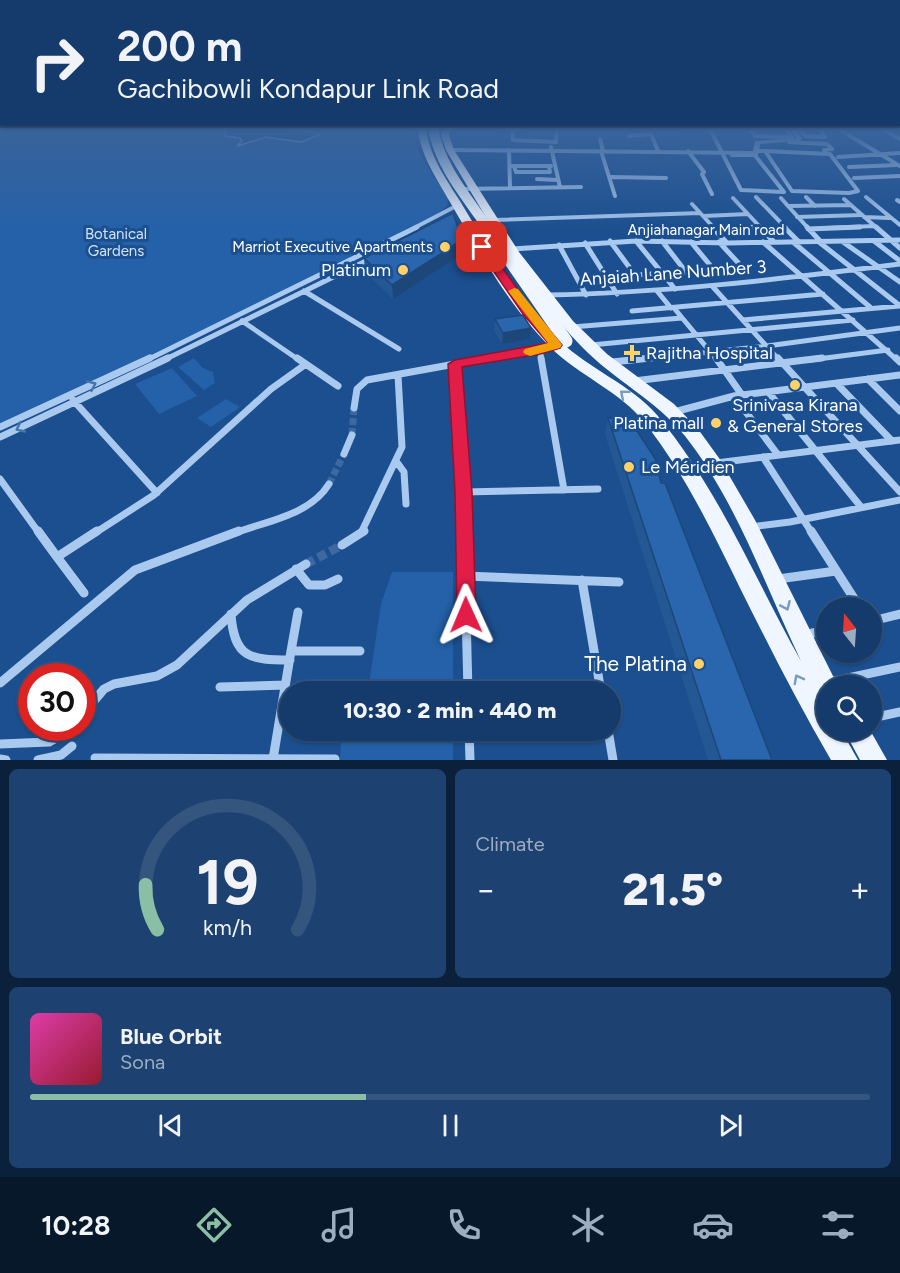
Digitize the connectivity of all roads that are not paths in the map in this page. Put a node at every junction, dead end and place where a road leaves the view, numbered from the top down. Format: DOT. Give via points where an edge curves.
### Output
graph roads {
  1 [pos="435,163"];
  2 [pos="444,163"];
  3 [pos="459,163"];
  4 [pos="606,163"];
  5 [pos="697,163"];
  6 [pos="727,163"];
  7 [pos="763,163"];
  8 [pos="774,163"];
  9 [pos="838,163"];
  10 [pos="899,165"];
  11 [pos="512,166"];
  12 [pos="555,166"];
  13 [pos="849,167"];
  14 [pos="510,172"];
  15 [pos="554,173"];
  16 [pos="900,176"];
  17 [pos="611,177"];
  18 [pos="666,178"];
  19 [pos="854,178"];
  20 [pos="537,179"];
  21 [pos="555,179"];
  22 [pos="474,187"];
  23 [pos="510,187"];
  24 [pos="560,187"];
  25 [pos="581,187"];
  26 [pos="449,190"];
  27 [pos="712,194"];
  28 [pos="615,196"];
  29 [pos="756,197"];
  30 [pos="806,197"];
  31 [pos="866,197"];
  32 [pos="734,198"];
  33 [pos="781,198"];
  34 [pos="844,199"];
  35 [pos="692,204"];
  36 [pos="851,205"];
  37 [pos="788,206"];
  38 [pos="815,206"];
  39 [pos="459,207"];
  40 [pos="701,214"];
  41 [pos="747,214"];
  42 [pos="862,216"];
  43 [pos="797,217"];
  44 [pos="891,218"];
  45 [pos="494,220"];
  46 [pos="900,225"];
  47 [pos="874,226"];
  48 [pos="760,227"];
  49 [pos="808,229"];
  50 [pos="715,230"];
  51 [pos="900,240"];
  52 [pos="636,241"];
  53 [pos="662,241"];
  54 [pos="843,241"];
  55 [pos="873,241"];
  56 [pos="891,241"];
  57 [pos="610,242"];
  58 [pos="691,242"];
  59 [pos="719,242"];
  60 [pos="763,242"];
  61 [pos="774,242"];
  62 [pos="796,242"];
  63 [pos="820,242"];
  64 [pos="400,243"];
  65 [pos="585,243"];
  66 [pos="726,243"];
  67 [pos="559,245"];
  68 [pos="900,248"];
  69 [pos="512,249"];
  70 [pos="381,253"];
  71 [pos="900,263"];
  72 [pos="877,267"];
  73 [pos="714,270"];
  74 [pos="855,270"];
  75 [pos="686,272"];
  76 [pos="662,273"];
  77 [pos="830,273"];
  78 [pos="635,275"];
  79 [pos="607,277"];
  80 [pos="802,277"];
  81 [pos="900,282"];
  82 [pos="713,287"];
  83 [pos="298,288"];
  84 [pos="675,290"];
  85 [pos="657,291"];
  86 [pos="306,292"];
  87 [pos="617,294"];
  88 [pos="823,294"];
  89 [pos="546,295"];
  90 [pos="586,295"];
  91 [pos="729,304"];
  92 [pos="900,306"];
  93 [pos="673,308"];
  94 [pos="871,308"];
  95 [pos="841,309"];
  96 [pos="632,311"];
  97 [pos="237,317"];
  98 [pos="682,318"];
  99 [pos="743,320"];
  100 [pos="853,320"];
  101 [pos="244,322"];
  102 [pos="572,327"];
  103 [pos="900,328"];
  104 [pos="752,330"];
  105 [pos="868,332"];
  106 [pos="695,334"];
  107 [pos="561,343"];
  108 [pos="588,345"];
  109 [pos="767,346"];
  110 [pos="399,348"];
  111 [pos="540,350"];
  112 [pos="888,350"];
  113 [pos="712,352"];
  114 [pos="781,362"];
  115 [pos="900,362"];
  116 [pos="608,363"];
  117 [pos="306,364"];
  118 [pos="455,364"];
  119 [pos="724,370"];
  120 [pos="398,375"];
  121 [pos="900,375"];
  122 [pos="868,379"];
  123 [pos="634,381"];
  124 [pos="838,385"];
  125 [pos="338,386"];
  126 [pos="804,389"];
  127 [pos="769,393"];
  128 [pos="69,395"];
  129 [pos="738,396"];
  130 [pos="75,402"];
  131 [pos="354,408"];
  132 [pos="900,411"];
  133 [pos="674,412"];
  134 [pos="0,427"];
  135 [pos="352,435"];
  136 [pos="0,437"];
  137 [pos="896,441"];
  138 [pos="858,446"];
  139 [pos="817,450"];
  140 [pos="344,454"];
  141 [pos="778,454"];
  142 [pos="763,457"];
  143 [pos="396,461"];
  144 [pos="718,471"];
  145 [pos="0,479"];
  146 [pos="697,483"];
  147 [pos="329,484"];
  148 [pos="598,489"];
  149 [pos="564,490"];
  150 [pos="157,492"];
  151 [pos="463,492"];
  152 [pos="900,492"];
  153 [pos="900,500"];
  154 [pos="736,501"];
  155 [pos="406,504"];
  156 [pos="710,506"];
  157 [pos="861,507"];
  158 [pos="803,518"];
  159 [pos="750,527"];
  160 [pos="342,545"];
  161 [pos="57,557"];
  162 [pos="836,571"];
  163 [pos="465,576"];
  164 [pos="338,579"];
  165 [pos="582,580"];
  166 [pos="774,580"];
  167 [pos="620,582"];
  168 [pos="84,593"];
  169 [pos="853,597"];
  170 [pos="298,612"];
  171 [pos="231,614"];
  172 [pos="900,615"];
  173 [pos="882,619"];
  174 [pos="816,632"];
  175 [pos="800,636"];
  176 [pos="360,651"];
  177 [pos="290,656"];
  178 [pos="900,667"];
  179 [pos="821,675"];
  180 [pos="865,675"];
  181 [pos="286,681"];
  182 [pos="468,681"];
  183 [pos="600,681"];
  184 [pos="0,683"];
  185 [pos="279,685"];
  186 [pos="220,687"];
  187 [pos="96,696"];
  188 [pos="816,710"];
  189 [pos="900,712"];
  190 [pos="882,716"];
  191 [pos="279,722"];
  192 [pos="51,741"];
  193 [pos="469,741"];
  194 [pos="610,741"];
  195 [pos="834,741"];
  196 [pos="863,741"];
  197 [pos="0,744"];
  198 [pos="72,746"];
  199 [pos="95,758"];
  200 [pos="0,759"];
  201 [pos="273,759"];
  202 [pos="335,759"];
  203 [pos="6,760"];
  204 [pos="38,760"];
  205 [pos="470,760"];
  206 [pos="613,760"];
  207 [pos="845,760"];
  208 [pos="874,760"];
  1 -- 26 [label="main road"];
  2 -- 107 [label="main road, bridge"];
  3 -- 22 [label="main road"];
  4 -- 17 [label="street"];
  5 -- 27 [label="street"];
  6 -- 7 [label="street" via="741,190 783,192"];
  8 -- 9 [label="street" via="792,191 858,191"];
  10 -- 13 [label="street"];
  11 -- 12 [label="street" via="517,172 550,172 549,166"];
  11 -- 14 [label="street"];
  12 -- 15 [label="street"];
  14 -- 15 [label="street"];
  14 -- 23 [label="street"];
  15 -- 21 [label="street"];
  16 -- 19 [label="street"];
  17 -- 18 [label="street"];
  17 -- 28 [label="street"];
  20 -- 21 [label="street"];
  21 -- 24 [label="street"];
  22 -- 23 [label="street"];
  22 -- 26 [label="street"];
  22 -- 45 [label="main road"];
  23 -- 24 [label="street"];
  24 -- 25 [label="street"];
  26 -- 39 [label="main road"];
  29 -- 62 [label="street"];
  30 -- 38 [label="street"];
  31 -- 44 [label="street"];
  32 -- 41 [label="street"];
  33 -- 37 [label="street"];
  34 -- 36 [label="street"];
  35 -- 40 [label="street"];
  36 -- 38 [label="street"];
  36 -- 42 [label="street"];
  37 -- 38 [label="street"];
  37 -- 43 [label="street"];
  39 -- 64 [label="street"];
  39 -- 83 [label="street"];
  39 -- 107 [label="main road" via="486,254 528,312"];
  40 -- 41 [label="street"];
  40 -- 45 [label="street"];
  40 -- 50 [label="street"];
  41 -- 48 [label="street"];
  42 -- 43 [label="street"];
  42 -- 44 [label="street"];
  42 -- 47 [label="street"];
  43 -- 49 [label="street"];
  44 -- 46 [label="street"];
  45 -- 69 [label="main road"];
  47 -- 49 [label="street"];
  47 -- 56 [label="street"];
  48 -- 50 [label="street"];
  48 -- 61 [label="street"];
  49 -- 63 [label="street"];
  50 -- 66 [label="street"];
  51 -- 56 [label="street, Anjiahanagar Main road"];
  52 -- 53 [label="street, Anjiahanagar Main road"];
  52 -- 57 [label="street, Anjiahanagar Main road"];
  52 -- 76 [label="street"];
  53 -- 58 [label="street, Anjiahanagar Main road"];
  53 -- 75 [label="street"];
  54 -- 55 [label="street, Anjiahanagar Main road"];
  54 -- 63 [label="street, Anjiahanagar Main road"];
  54 -- 72 [label="street"];
  55 -- 56 [label="street, Anjiahanagar Main road"];
  55 -- 71 [label="street"];
  56 -- 68 [label="street"];
  57 -- 65 [label="street, Anjiahanagar Main road"];
  57 -- 78 [label="street"];
  58 -- 59 [label="street, Anjiahanagar Main road"];
  58 -- 73 [label="street"];
  59 -- 66 [label="street, Anjiahanagar Main road"];
  59 -- 73 [label="street" via="743,268"];
  60 -- 61 [label="street, Anjiahanagar Main road"];
  60 -- 66 [label="street, Anjiahanagar Main road"];
  60 -- 80 [label="street"];
  61 -- 62 [label="street, Anjiahanagar Main road"];
  62 -- 63 [label="street, Anjiahanagar Main road"];
  62 -- 77 [label="street"];
  63 -- 74 [label="street"];
  65 -- 67 [label="street, Anjiahanagar Main road"];
  65 -- 79 [label="street"];
  67 -- 69 [label="street, Anjiahanagar Main road"];
  67 -- 90 [label="street"];
  69 -- 89 [label="main road"];
  70 -- 86 [label="street"];
  71 -- 72 [label="street, Anjaiah Lane Number 3"];
  72 -- 74 [label="street, Anjaiah Lane Number 3"];
  72 -- 81 [label="street"];
  73 -- 75 [label="street"];
  74 -- 77 [label="street, Anjaiah Lane Number 3"];
  74 -- 92 [label="street"];
  75 -- 76 [label="street"];
  76 -- 78 [label="street"];
  76 -- 84 [label="street"];
  77 -- 80 [label="street, Anjaiah Lane Number 3"];
  77 -- 94 [label="street"];
  78 -- 79 [label="street"];
  79 -- 87 [label="street"];
  80 -- 82 [label="street, Anjaiah Lane Number 3"];
  80 -- 88 [label="street"];
  82 -- 84 [label="street, Anjaiah Lane Number 3"];
  82 -- 91 [label="street"];
  83 -- 86 [label="street"];
  83 -- 97 [label="street"];
  84 -- 85 [label="street, Anjaiah Lane Number 3"];
  85 -- 87 [label="street, Anjaiah Lane Number 3"];
  85 -- 93 [label="street"];
  86 -- 101 [label="street"];
  86 -- 110 [label="street"];
  87 -- 90 [label="street, Anjaiah Lane Number 3"];
  88 -- 91 [label="street"];
  88 -- 95 [label="street"];
  89 -- 90 [label="street, Anjaiah Lane Number 3"];
  89 -- 102 [label="main road"];
  91 -- 93 [label="street"];
  91 -- 99 [label="street"];
  92 -- 94 [label="street"];
  93 -- 96 [label="street"];
  93 -- 98 [label="street"];
  94 -- 95 [label="street"];
  95 -- 99 [label="street"];
  95 -- 100 [label="street"];
  97 -- 101 [label="street"];
  128 -- 97 [label="street, one-way"];
  98 -- 102 [label="street"];
  98 -- 106 [label="street"];
  99 -- 104 [label="street"];
  100 -- 104 [label="street"];
  100 -- 105 [label="street"];
  101 -- 117 [label="street"];
  101 -- 130 [label="street"];
  102 -- 108 [label="main road"];
  103 -- 105 [label="street"];
  104 -- 106 [label="street"];
  104 -- 109 [label="street"];
  105 -- 109 [label="street"];
  105 -- 112 [label="street"];
  106 -- 108 [label="street"];
  106 -- 113 [label="street"];
  107 -- 111 [label="street"];
  146 -- 107 [label="main road, one-way" via="650,418"];
  108 -- 116 [label="main road"];
  109 -- 113 [label="street"];
  109 -- 114 [label="street"];
  111 -- 118 [label="street"];
  111 -- 149 [label="street"];
  112 -- 114 [label="street"];
  112 -- 115 [label="street"];
  113 -- 116 [label="street"];
  113 -- 119 [label="street"];
  114 -- 119 [label="street"];
  114 -- 126 [label="street"];
  116 -- 123 [label="main road"];
  117 -- 125 [label="street"];
  117 -- 150 [label="street" via="270,389"];
  118 -- 120 [label="street"];
  118 -- 151 [label="street"];
  119 -- 123 [label="street"];
  119 -- 129 [label="street"];
  120 -- 131 [label="street" via="362,384 355,395"];
  120 -- 143 [label="street" via="402,447"];
  121 -- 122 [label="street"];
  122 -- 124 [label="street"];
  122 -- 132 [label="street"];
  123 -- 133 [label="main road"];
  124 -- 126 [label="street"];
  124 -- 137 [label="street"];
  126 -- 127 [label="street"];
  126 -- 138 [label="street"];
  127 -- 129 [label="street"];
  127 -- 139 [label="street"];
  128 -- 130 [label="street"];
  128 -- 134 [label="street"];
  129 -- 133 [label="street"];
  129 -- 141 [label="street"];
  130 -- 136 [label="street, one-way"];
  130 -- 150 [label="street"];
  133 -- 144 [label="main road"];
  135 -- 140 [label="street"];
  137 -- 138 [label="street"];
  138 -- 139 [label="street"];
  138 -- 152 [label="street"];
  139 -- 141 [label="street"];
  139 -- 157 [label="street"];
  141 -- 142 [label="street"];
  142 -- 144 [label="street"];
  142 -- 158 [label="street"];
  143 -- 155 [label="street" via="405,472"];
  143 -- 160 [label="street" via="364,531"];
  144 -- 146 [label="main road"];
  144 -- 154 [label="main road"];
  145 -- 161 [label="street"];
  146 -- 156 [label="main road"];
  147 -- 184 [label="street" via="321,497 302,509 135,570"];
  148 -- 149 [label="street"];
  149 -- 151 [label="street"];
  150 -- 161 [label="street"];
  151 -- 163 [label="street"];
  153 -- 157 [label="street"];
  154 -- 156 [label="main road"];
  154 -- 159 [label="main road"];
  188 -- 156 [label="main road, one-way"];
  157 -- 158 [label="street"];
  158 -- 159 [label="street"];
  158 -- 162 [label="street"];
  159 -- 166 [label="main road"];
  161 -- 168 [label="street"];
  162 -- 166 [label="street"];
  162 -- 169 [label="street"];
  163 -- 165 [label="street"];
  163 -- 182 [label="street"];
  164 -- 171 [label="street" via="325,585 309,585 301,566 266,584"];
  165 -- 167 [label="street"];
  165 -- 183 [label="street"];
  166 -- 175 [label="main road, one-way"];
  170 -- 177 [label="street"];
  171 -- 177 [label="street" via="232,637 240,651 261,659"];
  171 -- 187 [label="street" via="171,669 147,679 116,682"];
  172 -- 173 [label="street"];
  174 -- 175 [label="street"];
  175 -- 179 [label="main road"];
  176 -- 177 [label="street"];
  177 -- 181 [label="street"];
  178 -- 180 [label="street"];
  185 -- 186 [label="street"];
  189 -- 190 [label="street"];
  191 -- 201 [label="street"];
  192 -- 197 [label="street"];
  193 -- 205 [label="street"];
  194 -- 206 [label="street"];
  195 -- 207 [label="main road"];
  196 -- 208 [label="main road"];
  198 -- 204 [label="street" via="60,755"];
  199 -- 201 [label="street"];
  200 -- 203 [label="street"];
  201 -- 202 [label="street"];
}
